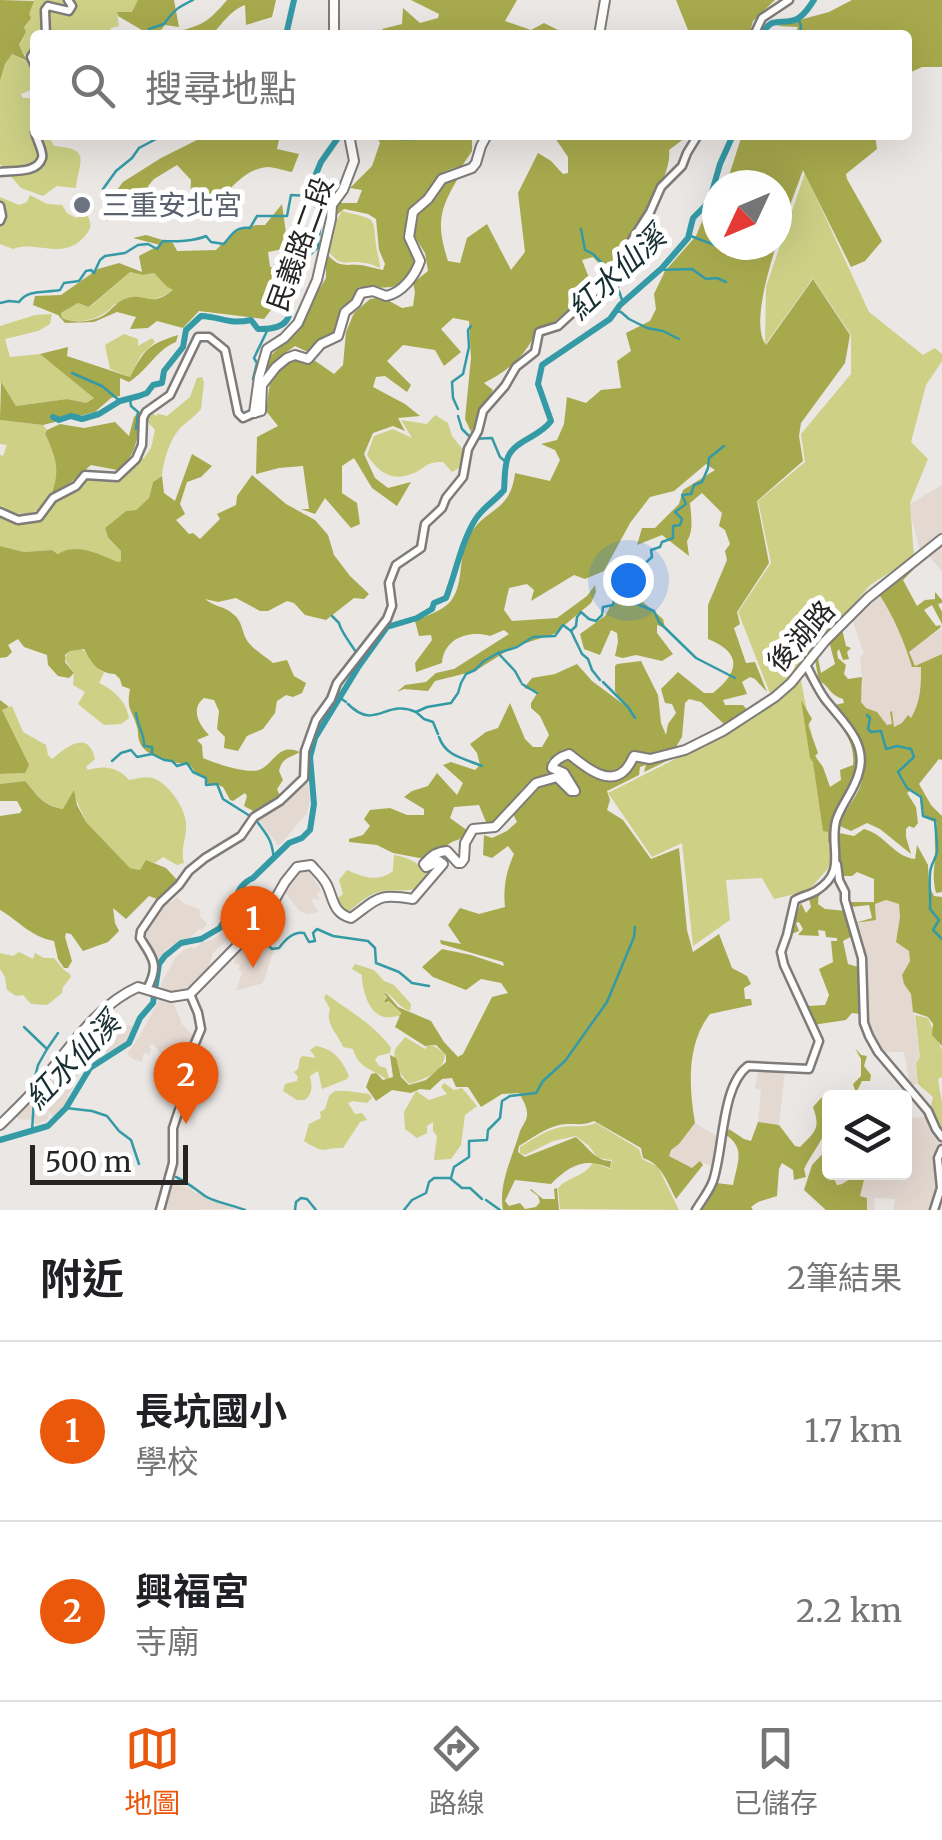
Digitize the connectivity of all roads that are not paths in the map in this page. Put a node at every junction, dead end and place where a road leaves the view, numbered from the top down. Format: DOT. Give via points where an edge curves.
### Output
graph roads {
  1 [pos="68,0"];
  2 [pos="334,0"];
  3 [pos="605,0"];
  4 [pos="789,0"];
  5 [pos="46,30"];
  6 [pos="334,30"];
  7 [pos="600,30"];
  8 [pos="756,30"];
  9 [pos="38,140"];
  10 [pos="350,140"];
  11 [pos="484,140"];
  12 [pos="695,140"];
  13 [pos="0,172"];
  14 [pos="0,206"];
  15 [pos="0,221"];
  16 [pos="254,413"];
  17 [pos="0,512"];
  18 [pos="942,538"];
  19 [pos="806,665"];
  20 [pos="837,863"];
  21 [pos="148,989"];
  22 [pos="190,994"];
  23 [pos="0,1125"];
  24 [pos="942,1137"];
  25 [pos="942,1149"];
  26 [pos="160,1210"];
  27 [pos="696,1210"];
  28 [pos="934,1210"];
  1 -- 5 [label="street" via="69,11 45,10"];
  2 -- 6 [label="main road"];
  3 -- 7 [label="main road"];
  4 -- 8 [label="street" via="762,18"];
  9 -- 13 [label="street" via="42,154 32,169"];
  10 -- 16 [label="main road, 民義路二段" via="354,161 332,205 317,280 298,323 267,349"];
  11 -- 16 [label="main road" via="476,163 442,179 413,212 409,237 420,261 402,289 362,294 345,312 335,339 308,359 296,354 276,367"];
  12 -- 21 [label="street" via="623,254 616,282 558,326 539,332 535,352 483,411 460,482 425,524 421,548 393,569 387,618 316,720 304,778 253,818 242,836 189,871 141,931 154,961"];
  14 -- 15 [label="street"];
  16 -- 17 [label="street" via="243,418 238,412 225,350 198,338 170,394 143,418 140,450 124,472 85,476 38,517 18,520"];
  18 -- 19 [label="main road, 後湖路" via="868,598"];
  19 -- 20 [label="street" via="861,755 858,779 836,825"];
  19 -- 22 [label="main road, 後湖路" via="775,697 685,750 634,756 622,772 606,776 563,756 552,768 564,773 574,792 557,777 536,783 495,827 473,829 461,863 447,851 430,858 426,867 443,864 410,899 384,896 351,918 335,908 314,869 298,867 257,931"];
  20 -- 24 [label="street" via="862,958 864,1023"];
  20 -- 27 [label="street" via="828,882 795,900 780,952 818,1035 810,1068 742,1070 728,1101 712,1182"];
  21 -- 22 [label="main road" via="176,998"];
  21 -- 23 [label="main road" via="134,989 95,1018"];
  22 -- 26 [label="street" via="202,1029 190,1054 190,1090 174,1128"];
  25 -- 28 [label="street"];
}
